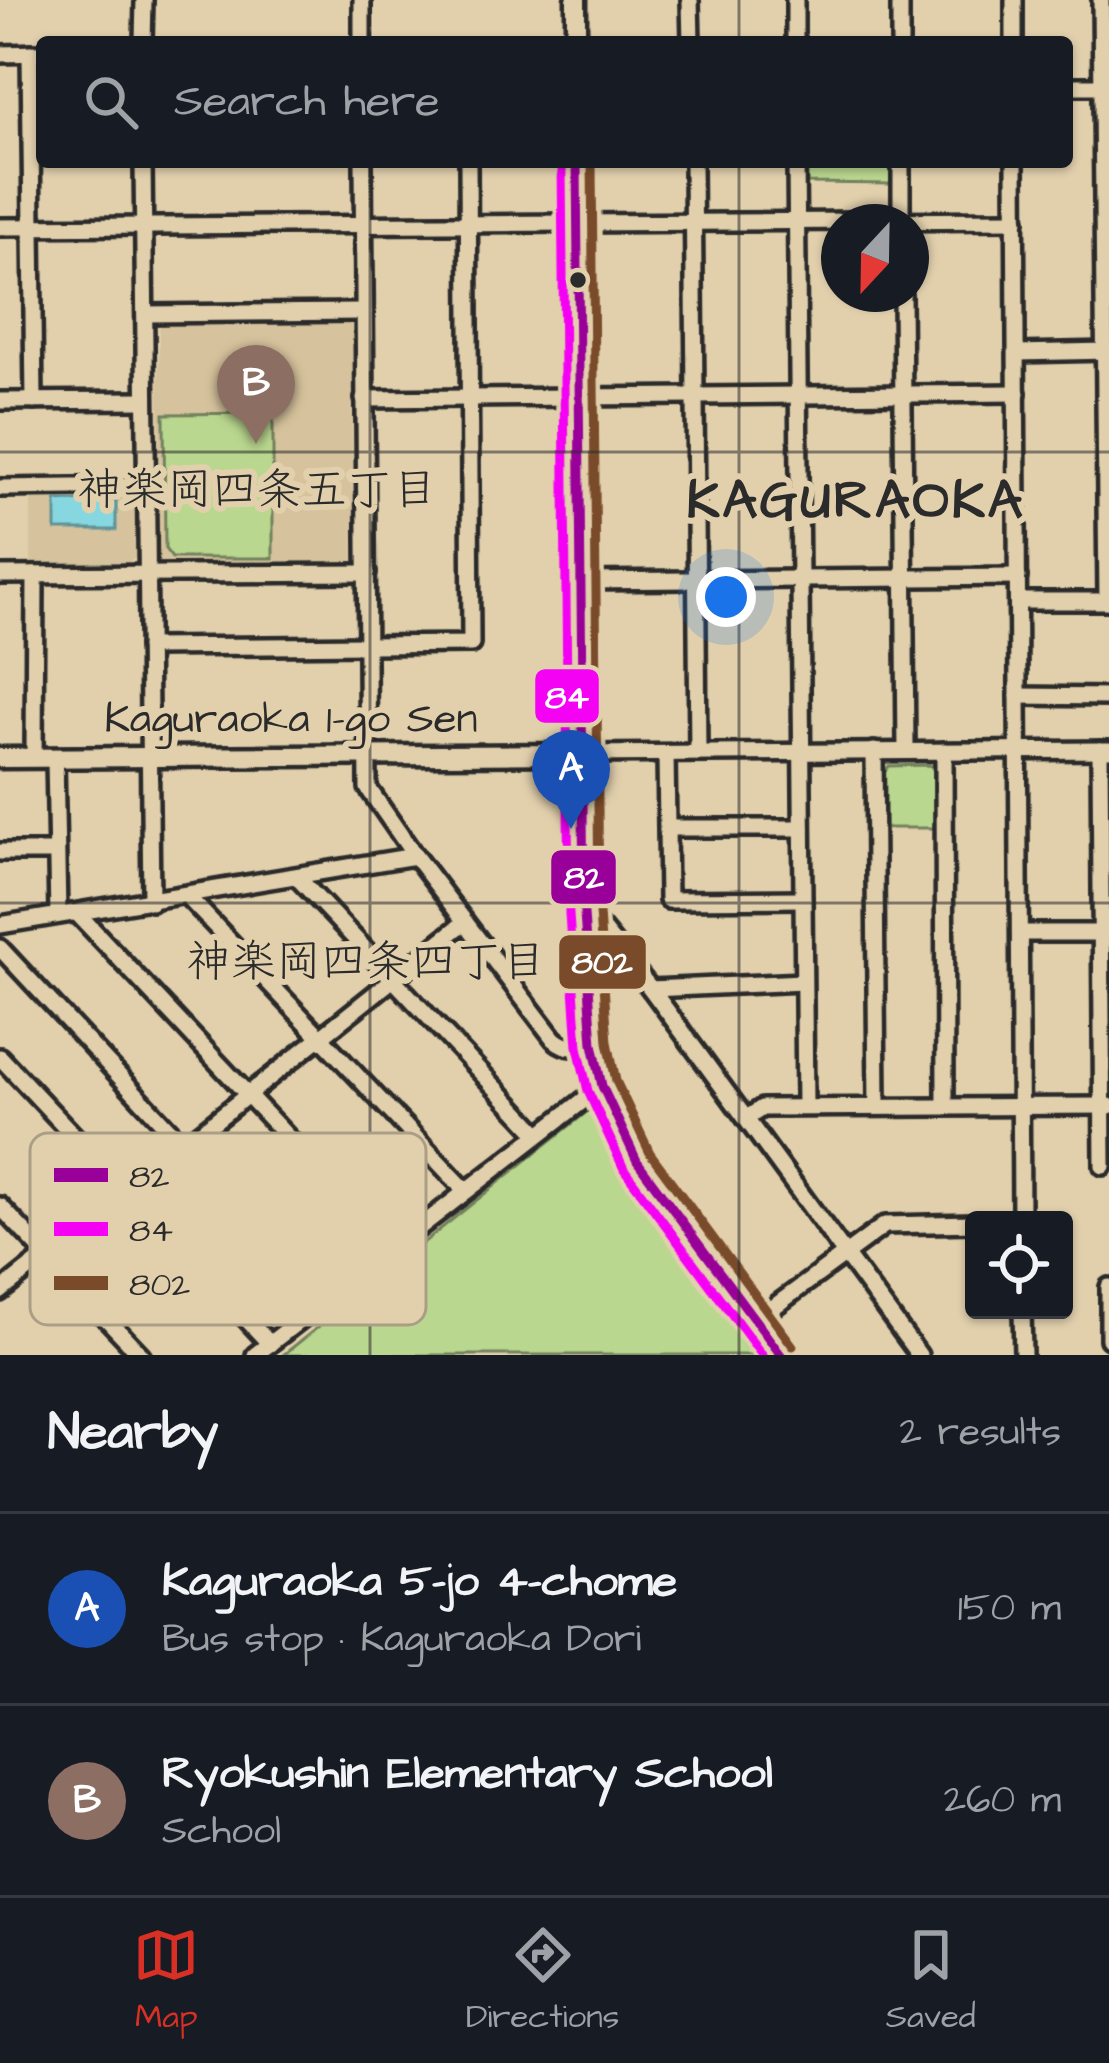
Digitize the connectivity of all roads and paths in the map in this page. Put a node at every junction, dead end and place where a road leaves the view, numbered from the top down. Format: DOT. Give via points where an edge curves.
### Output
graph roads {
  1 [pos="144,0"];
  2 [pos="362,0"];
  3 [pos="576,0"];
  4 [pos="691,0"];
  5 [pos="795,0"];
  6 [pos="900,0"];
  7 [pos="1014,0"];
  8 [pos="1101,0"];
  9 [pos="143,36"];
  10 [pos="362,36"];
  11 [pos="576,36"];
  12 [pos="691,36"];
  13 [pos="795,36"];
  14 [pos="900,36"];
  15 [pos="1014,36"];
  16 [pos="36,53"];
  17 [pos="0,54"];
  18 [pos="1073,86"];
  19 [pos="1106,86"];
  20 [pos="143,168"];
  21 [pos="363,168"];
  22 [pos="469,168"];
  23 [pos="577,168"];
  24 [pos="693,168"];
  25 [pos="796,168"];
  26 [pos="901,168"];
  27 [pos="1015,168"];
  28 [pos="901,204"];
  29 [pos="1016,220"];
  30 [pos="694,222"];
  31 [pos="797,222"];
  32 [pos="821,222"];
  33 [pos="929,222"];
  34 [pos="364,224"];
  35 [pos="578,224"];
  36 [pos="469,225"];
  37 [pos="144,226"];
  38 [pos="0,227"];
  39 [pos="32,227"];
  40 [pos="902,312"];
  41 [pos="364,313"];
  42 [pos="145,314"];
  43 [pos="1108,351"];
  44 [pos="1017,352"];
  45 [pos="1017,393"];
  46 [pos="798,395"];
  47 [pos="903,395"];
  48 [pos="696,397"];
  49 [pos="470,398"];
  50 [pos="580,398"];
  51 [pos="364,399"];
  52 [pos="145,400"];
  53 [pos="0,401"];
  54 [pos="34,401"];
  55 [pos="146,486"];
  56 [pos="0,488"];
  57 [pos="367,573"];
  58 [pos="34,574"];
  59 [pos="147,574"];
  60 [pos="0,575"];
  61 [pos="1018,577"];
  62 [pos="696,578"];
  63 [pos="800,578"];
  64 [pos="903,578"];
  65 [pos="579,581"];
  66 [pos="1018,601"];
  67 [pos="1108,601"];
  68 [pos="367,644"];
  69 [pos="148,647"];
  70 [pos="1018,696"];
  71 [pos="1109,697"];
  72 [pos="1018,750"];
  73 [pos="1105,750"];
  74 [pos="906,751"];
  75 [pos="944,751"];
  76 [pos="801,752"];
  77 [pos="874,752"];
  78 [pos="698,753"];
  79 [pos="583,754"];
  80 [pos="667,754"];
  81 [pos="368,756"];
  82 [pos="149,757"];
  83 [pos="0,758"];
  84 [pos="34,758"];
  85 [pos="55,758"];
  86 [pos="668,828"];
  87 [pos="802,828"];
  88 [pos="0,852"];
  89 [pos="56,852"];
  90 [pos="415,856"];
  91 [pos="297,877"];
  92 [pos="187,896"];
  93 [pos="802,899"];
  94 [pos="151,902"];
  95 [pos="77,913"];
  96 [pos="584,914"];
  97 [pos="58,915"];
  98 [pos="465,922"];
  99 [pos="0,925"];
  100 [pos="1020,933"];
  101 [pos="1105,933"];
  102 [pos="0,948"];
  103 [pos="392,979"];
  104 [pos="803,982"];
  105 [pos="651,988"];
  106 [pos="319,1038"];
  107 [pos="592,1044"];
  108 [pos="0,1057"];
  109 [pos="602,1086"];
  110 [pos="246,1095"];
  111 [pos="877,1106"];
  112 [pos="945,1106"];
  113 [pos="1022,1106"];
  114 [pos="1106,1106"];
  115 [pos="805,1107"];
  116 [pos="747,1118"];
  117 [pos="72,1133"];
  118 [pos="174,1133"];
  119 [pos="198,1133"];
  120 [pos="282,1133"];
  121 [pos="410,1133"];
  122 [pos="538,1133"];
  123 [pos="426,1149"];
  124 [pos="1103,1166"];
  125 [pos="465,1190"];
  126 [pos="0,1206"];
  127 [pos="1022,1211"];
  128 [pos="426,1220"];
  129 [pos="965,1223"];
  130 [pos="30,1238"];
  131 [pos="846,1254"];
  132 [pos="30,1269"];
  133 [pos="1109,1287"];
  134 [pos="0,1292"];
  135 [pos="1022,1319"];
  136 [pos="756,1320"];
  137 [pos="113,1325"];
  138 [pos="252,1325"];
  139 [pos="293,1325"];
  140 [pos="1109,1339"];
  141 [pos="270,1344"];
  142 [pos="141,1355"];
  143 [pos="255,1355"];
  144 [pos="782,1355"];
  145 [pos="919,1355"];
  146 [pos="1023,1355"];
  1 -- 9 [label="street"];
  2 -- 10 [label="street"];
  3 -- 11 [label="street"];
  4 -- 12 [label="street"];
  5 -- 13 [label="street"];
  6 -- 14 [label="street"];
  7 -- 15 [label="street"];
  8 -- 19 [label="street"];
  16 -- 17 [label="street"];
  16 -- 39 [label="street"];
  18 -- 19 [label="street"];
  19 -- 43 [label="street"];
  20 -- 37 [label="street"];
  21 -- 34 [label="street"];
  22 -- 36 [label="street"];
  23 -- 35 [label="street"];
  24 -- 30 [label="street"];
  25 -- 31 [label="street"];
  26 -- 28 [label="street"];
  27 -- 29 [label="street"];
  29 -- 33 [label="street"];
  29 -- 44 [label="street"];
  30 -- 31 [label="street"];
  30 -- 35 [label="street"];
  30 -- 48 [label="street"];
  31 -- 32 [label="street"];
  31 -- 46 [label="street"];
  34 -- 36 [label="street"];
  34 -- 37 [label="street"];
  34 -- 41 [label="street"];
  35 -- 36 [label="street"];
  35 -- 50 [label="street"];
  36 -- 49 [label="street"];
  37 -- 39 [label="street"];
  37 -- 42 [label="street"];
  38 -- 39 [label="street"];
  39 -- 54 [label="street"];
  40 -- 47 [label="street"];
  41 -- 42 [label="street"];
  41 -- 51 [label="street"];
  42 -- 52 [label="street"];
  43 -- 44 [label="street"];
  43 -- 67 [label="street"];
  44 -- 45 [label="street"];
  45 -- 47 [label="street"];
  45 -- 61 [label="street"];
  46 -- 47 [label="street"];
  46 -- 48 [label="street"];
  46 -- 63 [label="street"];
  47 -- 64 [label="street"];
  48 -- 50 [label="street"];
  48 -- 62 [label="street"];
  49 -- 50 [label="street"];
  49 -- 51 [label="street"];
  49 -- 68 [label="street" via="471,644"];
  50 -- 65 [label="street"];
  51 -- 57 [label="street"];
  52 -- 54 [label="street"];
  52 -- 55 [label="street"];
  53 -- 54 [label="street"];
  55 -- 56 [label="street"];
  55 -- 59 [label="street"];
  57 -- 59 [label="street"];
  57 -- 68 [label="street"];
  58 -- 59 [label="street"];
  58 -- 60 [label="street"];
  58 -- 84 [label="street"];
  59 -- 69 [label="street"];
  61 -- 64 [label="street"];
  61 -- 66 [label="street"];
  62 -- 63 [label="street"];
  62 -- 65 [label="street"];
  62 -- 78 [label="street"];
  63 -- 64 [label="street"];
  63 -- 76 [label="street"];
  64 -- 74 [label="street"];
  65 -- 79 [label="street"];
  66 -- 67 [label="street"];
  66 -- 70 [label="street"];
  68 -- 69 [label="street"];
  68 -- 81 [label="street"];
  69 -- 82 [label="street"];
  70 -- 71 [label="street"];
  70 -- 72 [label="street"];
  72 -- 73 [label="street"];
  72 -- 75 [label="street"];
  72 -- 100 [label="street"];
  73 -- 101 [label="street"];
  74 -- 75 [label="street"];
  74 -- 77 [label="street"];
  75 -- 112 [label="street"];
  76 -- 77 [label="street"];
  76 -- 78 [label="street"];
  76 -- 87 [label="street"];
  77 -- 111 [label="street"];
  78 -- 80 [label="street"];
  79 -- 80 [label="street"];
  79 -- 81 [label="street, Kaguraoka 1-go Sen"];
  79 -- 96 [label="street"];
  80 -- 86 [label="street"];
  81 -- 82 [label="street, Kaguraoka 1-go Sen"];
  81 -- 90 [label="street" via="372,796"];
  82 -- 85 [label="street, Kaguraoka 1-go Sen"];
  82 -- 94 [label="street"];
  83 -- 84 [label="street, Kaguraoka 1-go Sen"];
  84 -- 85 [label="street, Kaguraoka 1-go Sen"];
  85 -- 89 [label="street"];
  86 -- 87 [label="street"];
  86 -- 93 [label="street" via="668,900"];
  87 -- 93 [label="street"];
  88 -- 89 [label="street"];
  89 -- 97 [label="street"];
  90 -- 91 [label="street"];
  90 -- 98 [label="street"];
  91 -- 92 [label="street"];
  91 -- 103 [label="street"];
  92 -- 94 [label="street"];
  92 -- 106 [label="street"];
  93 -- 104 [label="street"];
  94 -- 95 [label="street"];
  95 -- 97 [label="street"];
  95 -- 110 [label="street"];
  96 -- 105 [label="street"];
  96 -- 107 [label="street"];
  97 -- 99 [label="street"];
  98 -- 103 [label="street"];
  98 -- 107 [label="street" via="562,1047"];
  100 -- 101 [label="street"];
  100 -- 113 [label="street"];
  101 -- 114 [label="street"];
  102 -- 118 [label="street"];
  103 -- 106 [label="street"];
  103 -- 122 [label="street"];
  104 -- 105 [label="street"];
  104 -- 115 [label="street"];
  105 -- 116 [label="street"];
  106 -- 110 [label="street"];
  106 -- 121 [label="street"];
  107 -- 109 [label="street"];
  108 -- 117 [label="street"];
  109 -- 122 [label="street"];
  109 -- 136 [label="street" via="637,1161"];
  110 -- 119 [label="street"];
  110 -- 120 [label="street"];
  111 -- 112 [label="street"];
  111 -- 115 [label="street"];
  112 -- 113 [label="street"];
  113 -- 114 [label="street"];
  113 -- 127 [label="street"];
  114 -- 124 [label="street"];
  115 -- 116 [label="street" via="762,1108"];
  116 -- 131 [label="street"];
  122 -- 125 [label="street"];
  123 -- 125 [label="street"];
  125 -- 128 [label="street"];
  126 -- 130 [label="street"];
  129 -- 131 [label="street" via="886,1225"];
  131 -- 136 [label="street"];
  131 -- 145 [label="street"];
  132 -- 134 [label="street"];
  133 -- 140 [label="street"];
  135 -- 146 [label="street"];
  136 -- 144 [label="street"];
  137 -- 142 [label="street"];
  138 -- 141 [label="street"];
  139 -- 141 [label="street"];
  141 -- 143 [label="street"];
}
